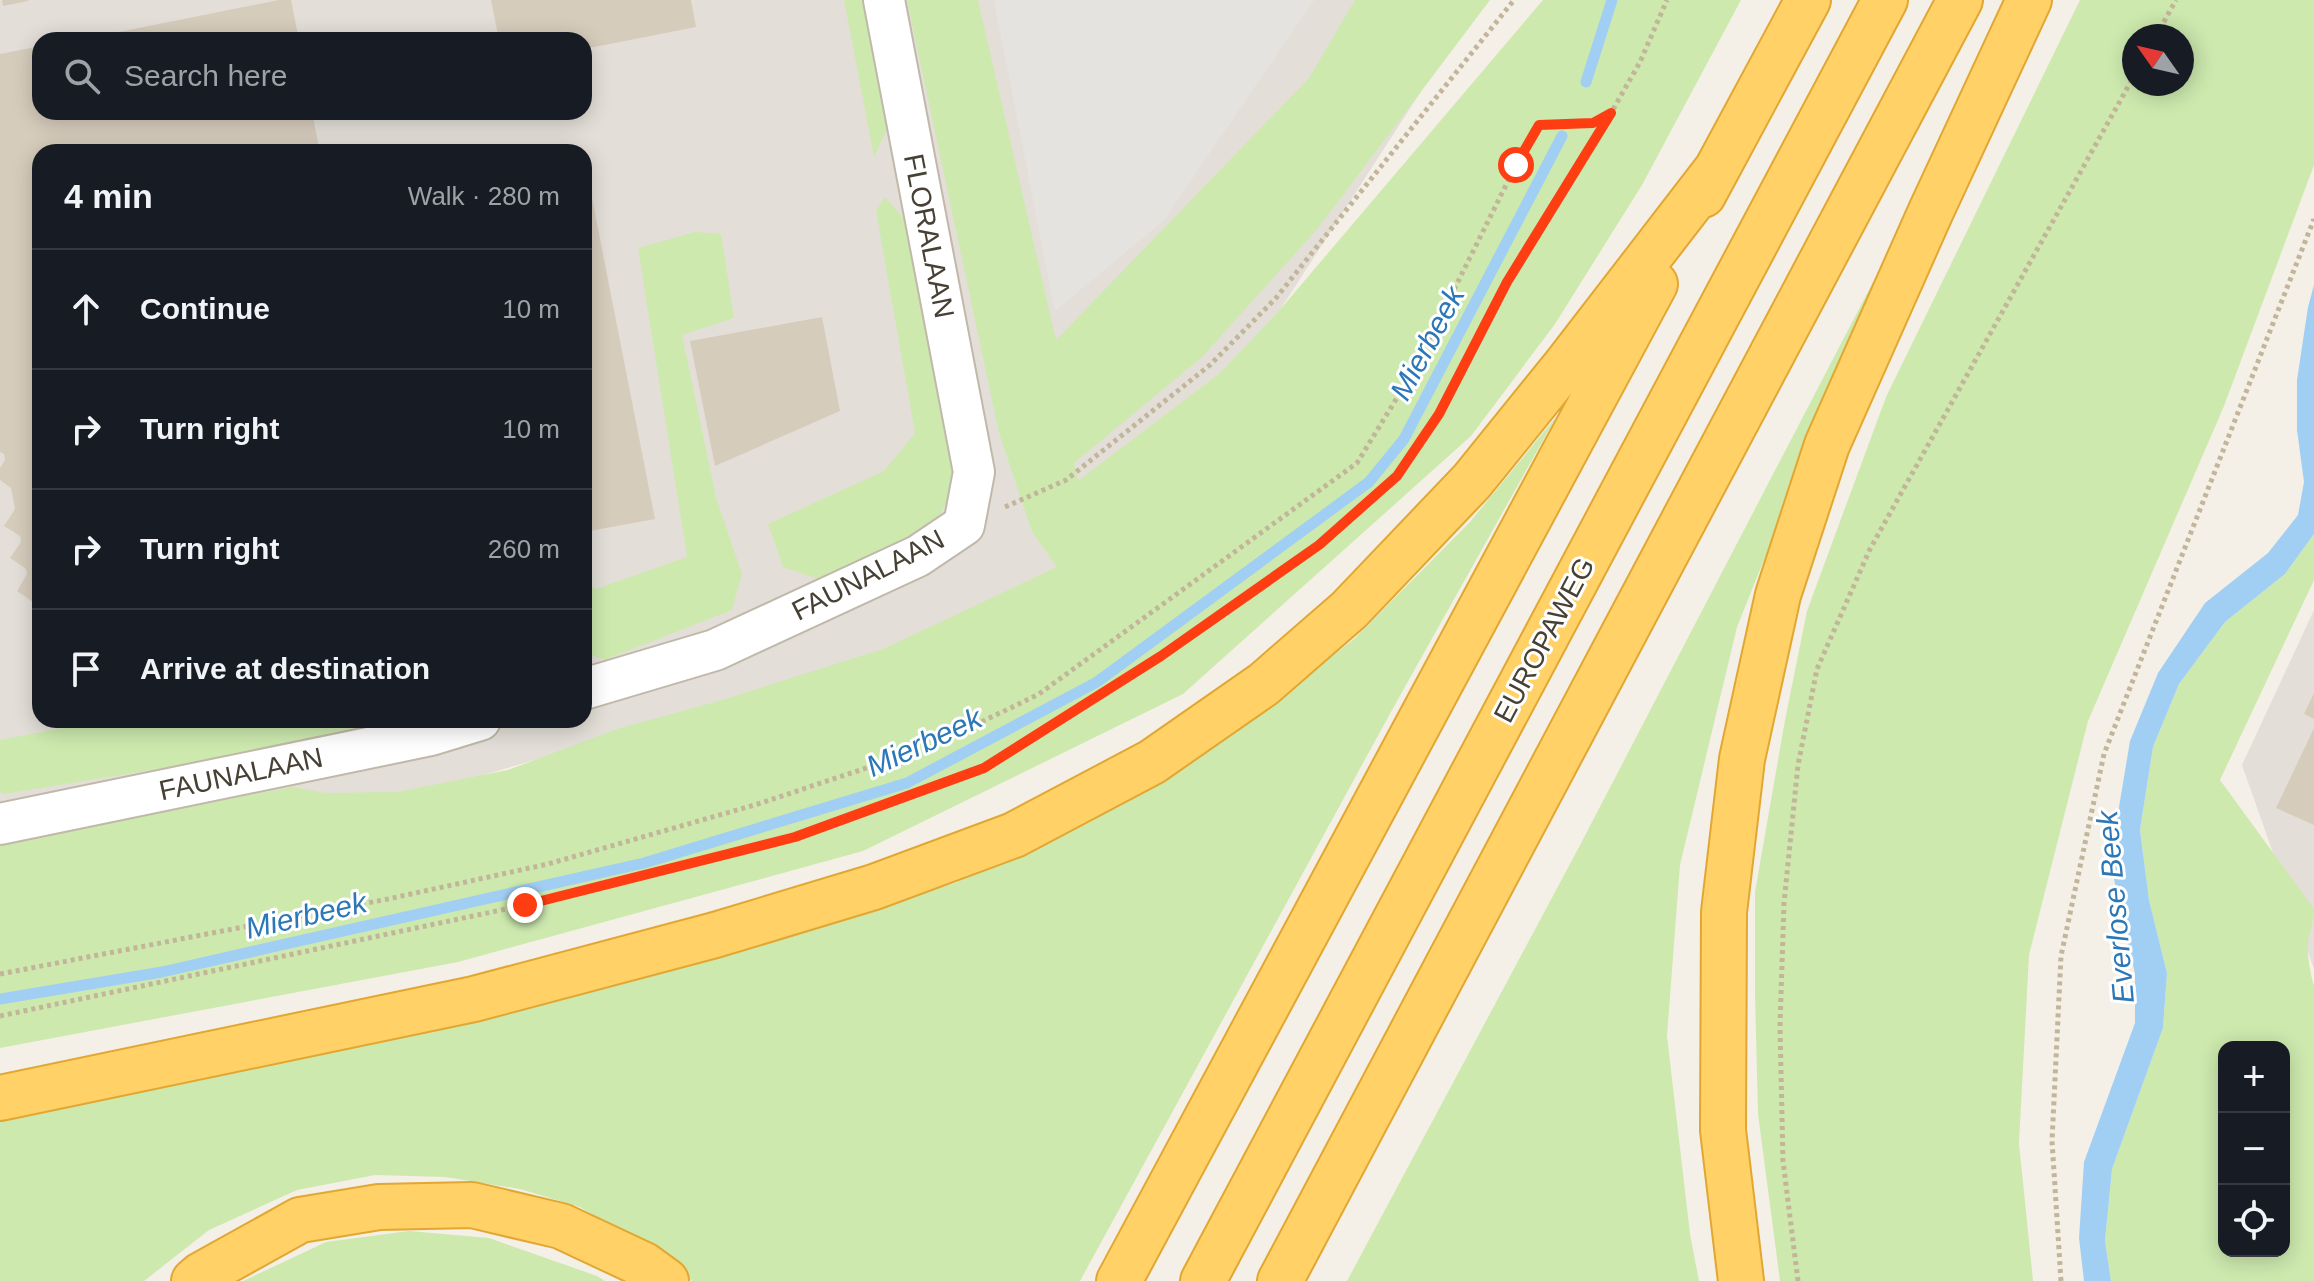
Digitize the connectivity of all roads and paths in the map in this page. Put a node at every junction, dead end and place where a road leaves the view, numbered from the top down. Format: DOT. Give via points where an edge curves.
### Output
graph roads {
  1 [pos="884,0"];
  2 [pos="1514,0"];
  3 [pos="1667,0"];
  4 [pos="1808,0"];
  5 [pos="1885,0"];
  6 [pos="1960,0"];
  7 [pos="2029,0"];
  8 [pos="2176,0"];
  9 [pos="2163,24"];
  10 [pos="2123,96"];
  11 [pos="1611,113"];
  12 [pos="1717,169"];
  13 [pos="2314,219"];
  14 [pos="974,472"];
  15 [pos="964,525"];
  16 [pos="592,687"];
  17 [pos="454,728"];
  18 [pos="0,824"];
  19 [pos="0,974"];
  20 [pos="0,1016"];
  21 [pos="0,1098"];
  22 [pos="194,1281"];
  23 [pos="666,1281"];
  24 [pos="1119,1281"];
  25 [pos="1203,1281"];
  26 [pos="1280,1281"];
  27 [pos="1741,1281"];
  28 [pos="1798,1281"];
  29 [pos="2061,1281"];
  1 -- 14 [label="street, FLORALAAN"];
  2 -- 15 [label="path" via="1276,298 1210,365 1066,480"];
  3 -- 11 [label="path"];
  4 -- 12 [label="highway"];
  5 -- 25 [label="highway, EUROPAWEG"];
  6 -- 26 [label="highway"];
  7 -- 27 [label="highway" via="1827,445 1778,595 1742,759 1724,912 1723,1130"];
  8 -- 9 [label="path"];
  10 -- 28 [label="path" via="1870,549 1817,669 1798,765 1784,903 1780,1026 1783,1161"];
  11 -- 19 [label="path" via="1593,123 1539,125 1414,370 1357,463 1039,694 932,746 758,804 548,864"];
  11 -- 20 [label="path" via="1507,282 1439,414 1397,476 1319,545 1161,656 984,768 795,837 525,905"];
  12 -- 21 [label="highway" via="1472,481 1349,610 1275,675 1152,762 1014,835 874,887 715,935 474,999"];
  12 -- 24 [label="highway"];
  13 -- 29 [label="path" via="2104,754 2061,956 2052,1141"];
  14 -- 15 [label="street, FAUNALAAN"];
  15 -- 16 [label="street, FAUNALAAN" via="918,556 715,650"];
  17 -- 18 [label="street, FAUNALAAN"];
  22 -- 23 [label="highway" via="300,1220 379,1207 472,1205 561,1226"];
}
